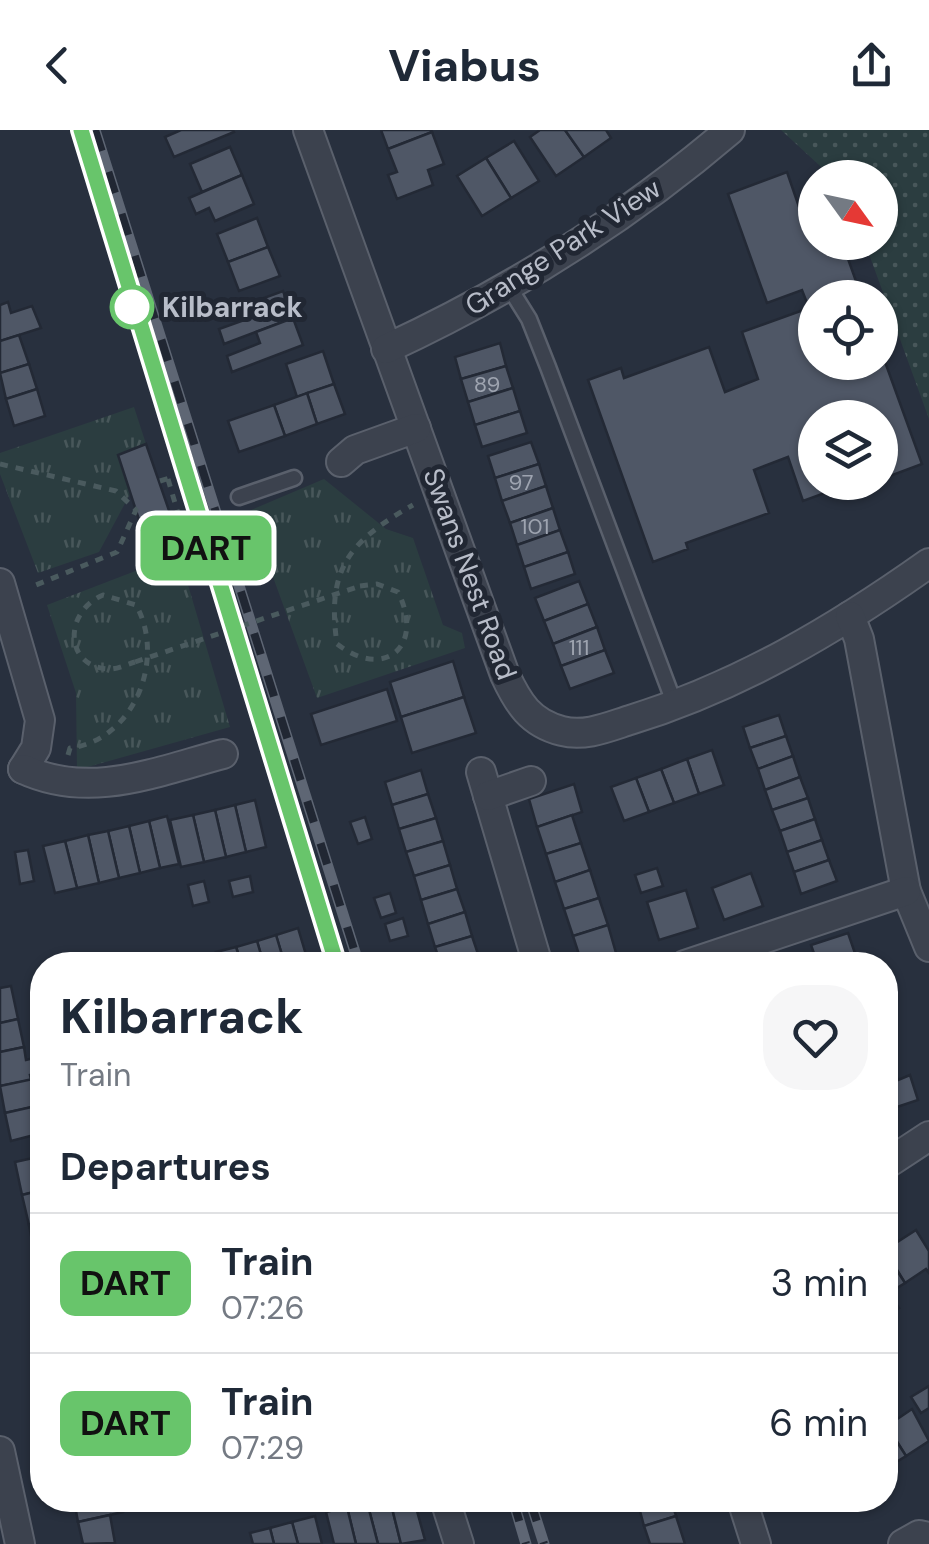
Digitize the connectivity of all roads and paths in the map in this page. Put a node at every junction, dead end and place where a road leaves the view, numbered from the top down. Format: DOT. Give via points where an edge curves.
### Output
graph roads {
  1 [pos="308,130"];
  2 [pos="730,130"];
  3 [pos="509,287"];
  4 [pos="386,349"];
  5 [pos="416,428"];
  6 [pos="341,462"];
  7 [pos="0,464"];
  8 [pos="294,478"];
  9 [pos="168,479"];
  10 [pos="439,490"];
  11 [pos="239,497"];
  12 [pos="224,536"];
  13 [pos="929,563"];
  14 [pos="2,590"];
  15 [pos="850,616"];
  16 [pos="675,706"];
  17 [pos="223,754"];
  18 [pos="11,774"];
  19 [pos="58,781"];
  20 [pos="531,782"];
  21 [pos="906,891"];
  22 [pos="929,947"];
  23 [pos="534,952"];
  24 [pos="724,952"];
  25 [pos="929,1136"];
  26 [pos="898,1156"];
  27 [pos="0,1450"];
  28 [pos="449,1512"];
  29 [pos="746,1512"];
  30 [pos="929,1537"];
  31 [pos="20,1544"];
  32 [pos="460,1544"];
  33 [pos="756,1544"];
  34 [pos="904,1544"];
  1 -- 4 [label="street, Swans Nest Road"];
  2 -- 3 [label="street, Grange Park View"];
  3 -- 4 [label="street, Grange Park View"];
  3 -- 16 [label="lane" via="548,367"];
  4 -- 5 [label="street, Swans Nest Road"];
  5 -- 6 [label="street"];
  5 -- 10 [label="street, Swans Nest Road"];
  7 -- 14 [label="path" via="116,491 136,510 117,552"];
  8 -- 11 [label="lane"];
  9 -- 12 [label="path, bridge" via="196,575 256,557 246,528"];
  10 -- 16 [label="street, Swans Nest Road" via="505,675 536,722 590,733"];
  10 -- 19 [label="path, bridge" via="354,546 334,586 333,600 332,614 337,644 357,659 376,661 396,652 408,633 398,592 376,584 341,592 322,599 172,650 154,656 135,662 111,669 88,660 74,641 76,616 86,602 103,595 136,605 150,652 148,662 146,672 130,711 89,745 70,748"];
  13 -- 15 [label="street, Swans Nest Road"];
  14 -- 18 [label="street" via="40,720 36,748"];
  15 -- 16 [label="street, Swans Nest Road" via="755,671"];
  15 -- 21 [label="street"];
  17 -- 19 [label="street" via="112,784"];
  18 -- 19 [label="street"];
  20 -- 23 [label="street" via="485,784"];
  21 -- 22 [label="street"];
  21 -- 24 [label="street"];
  25 -- 26 [label="street"];
  27 -- 31 [label="street"];
  28 -- 32 [label="street"];
  29 -- 33 [label="street"];
  30 -- 34 [label="street"];
}
